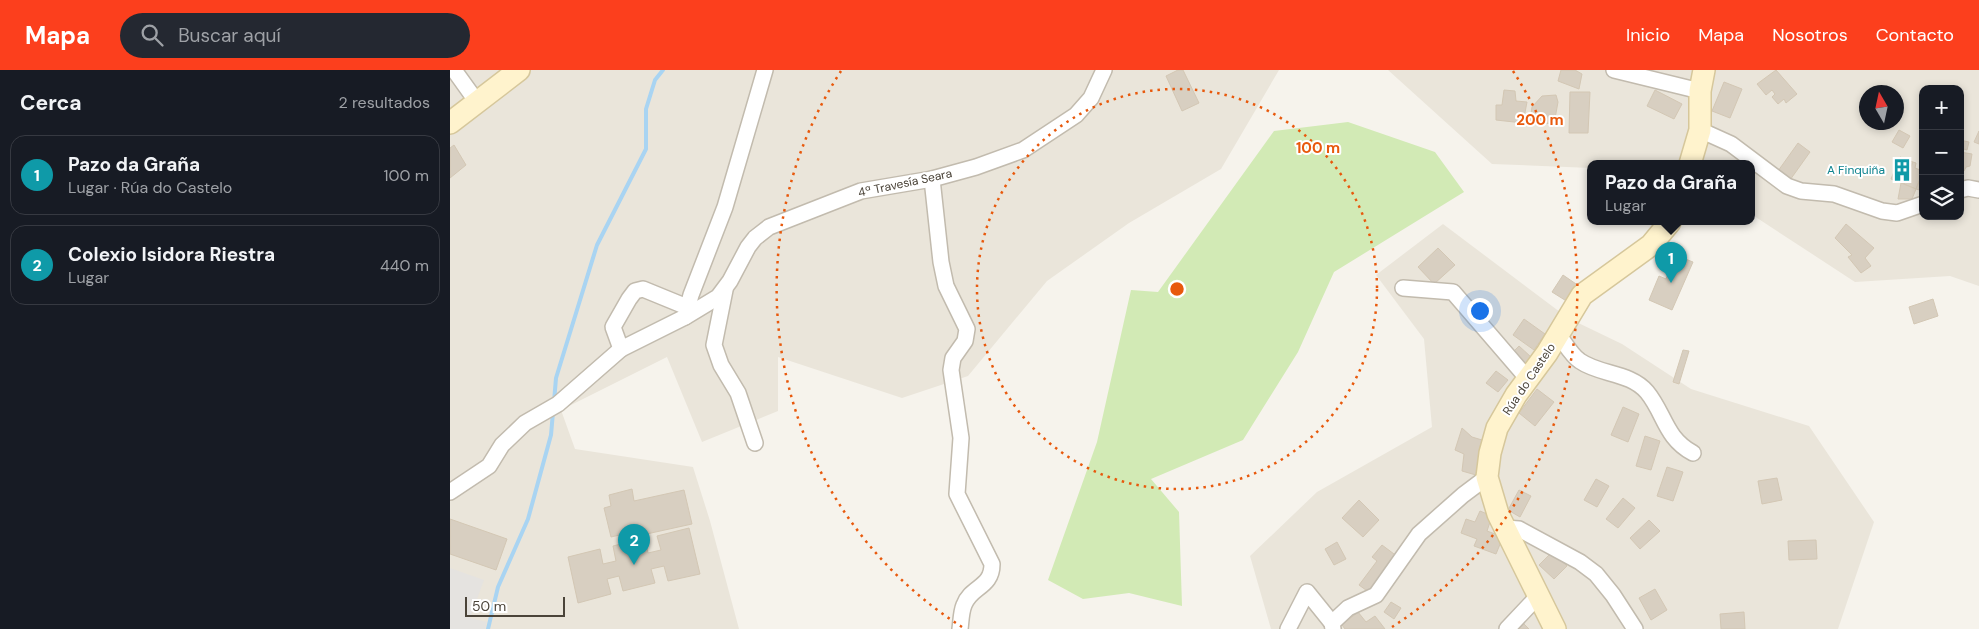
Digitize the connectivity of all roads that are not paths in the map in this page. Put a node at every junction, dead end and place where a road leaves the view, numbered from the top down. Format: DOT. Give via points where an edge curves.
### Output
graph roads {
  1 [pos="454,70"];
  2 [pos="519,70"];
  3 [pos="765,70"];
  4 [pos="1104,70"];
  5 [pos="1614,70"];
  6 [pos="1702,80"];
  7 [pos="477,102"];
  8 [pos="450,123"];
  9 [pos="1700,130"];
  10 [pos="1691,160"];
  11 [pos="1752,160"];
  12 [pos="1755,162"];
  13 [pos="932,179"];
  14 [pos="1964,189"];
  15 [pos="1979,190"];
  16 [pos="1919,205"];
  17 [pos="1668,225"];
  18 [pos="1403,288"];
  19 [pos="725,290"];
  20 [pos="686,312"];
  21 [pos="1558,334"];
  22 [pos="621,349"];
  23 [pos="1528,379"];
  24 [pos="755,444"];
  25 [pos="1693,453"];
  26 [pos="1487,476"];
  27 [pos="450,492"];
  28 [pos="1505,528"];
  29 [pos="1539,595"];
  30 [pos="1333,626"];
  31 [pos="960,629"];
  32 [pos="1288,629"];
  33 [pos="1507,629"];
  34 [pos="1556,629"];
  35 [pos="1635,629"];
  1 -- 7 [label="street"];
  2 -- 7 [label="street"];
  3 -- 20 [label="street" via="725,207"];
  4 -- 13 [label="street, 4ª Travesía Seara" via="1091,98 1057,129 1023,150"];
  5 -- 6 [label="street"];
  6 -- 9 [label="street"];
  7 -- 8 [label="street"];
  9 -- 10 [label="street"];
  9 -- 11 [label="street" via="1731,144"];
  12 -- 16 [label="street" via="1787,186 1801,191 1834,194 1882,211 1898,213"];
  13 -- 19 [label="street, 4ª Travesía Seara" via="861,191 769,227 748,246"];
  13 -- 31 [label="street" via="940,262 946,286 967,328 965,342 953,358 951,370 961,438 956,494 992,564 988,580 964,604"];
  14 -- 15 [label="street"];
  17 -- 21 [label="street, Rúa do Castelo" via="1651,245 1582,295"];
  18 -- 23 [label="street" via="1453,292"];
  19 -- 20 [label="street, 4ª Travesía Seara"];
  19 -- 24 [label="street" via="714,345 721,365 738,393"];
  20 -- 22 [label="street, 4ª Travesía Seara"];
  20 -- 22 [label="street" via="643,289 635,291 613,327"];
  21 -- 23 [label="street, Rúa do Castelo"];
  21 -- 25 [label="street" via="1582,363 1639,385 1672,436"];
  22 -- 27 [label="street, 4ª Travesía Seara" via="552,408 525,423 502,445 488,466"];
  23 -- 26 [label="street, Rúa do Castelo" via="1497,428"];
  26 -- 28 [label="street, Rúa do Castelo"];
  26 -- 30 [label="street" via="1419,534 1376,595 1348,608"];
  28 -- 29 [label="street, Rúa do Castelo"];
  28 -- 35 [label="street" via="1519,529 1591,570 1613,595"];
  29 -- 33 [label="street"];
  29 -- 34 [label="street, Rúa do Castelo"];
  30 -- 32 [label="street" via="1307,592"];
}
